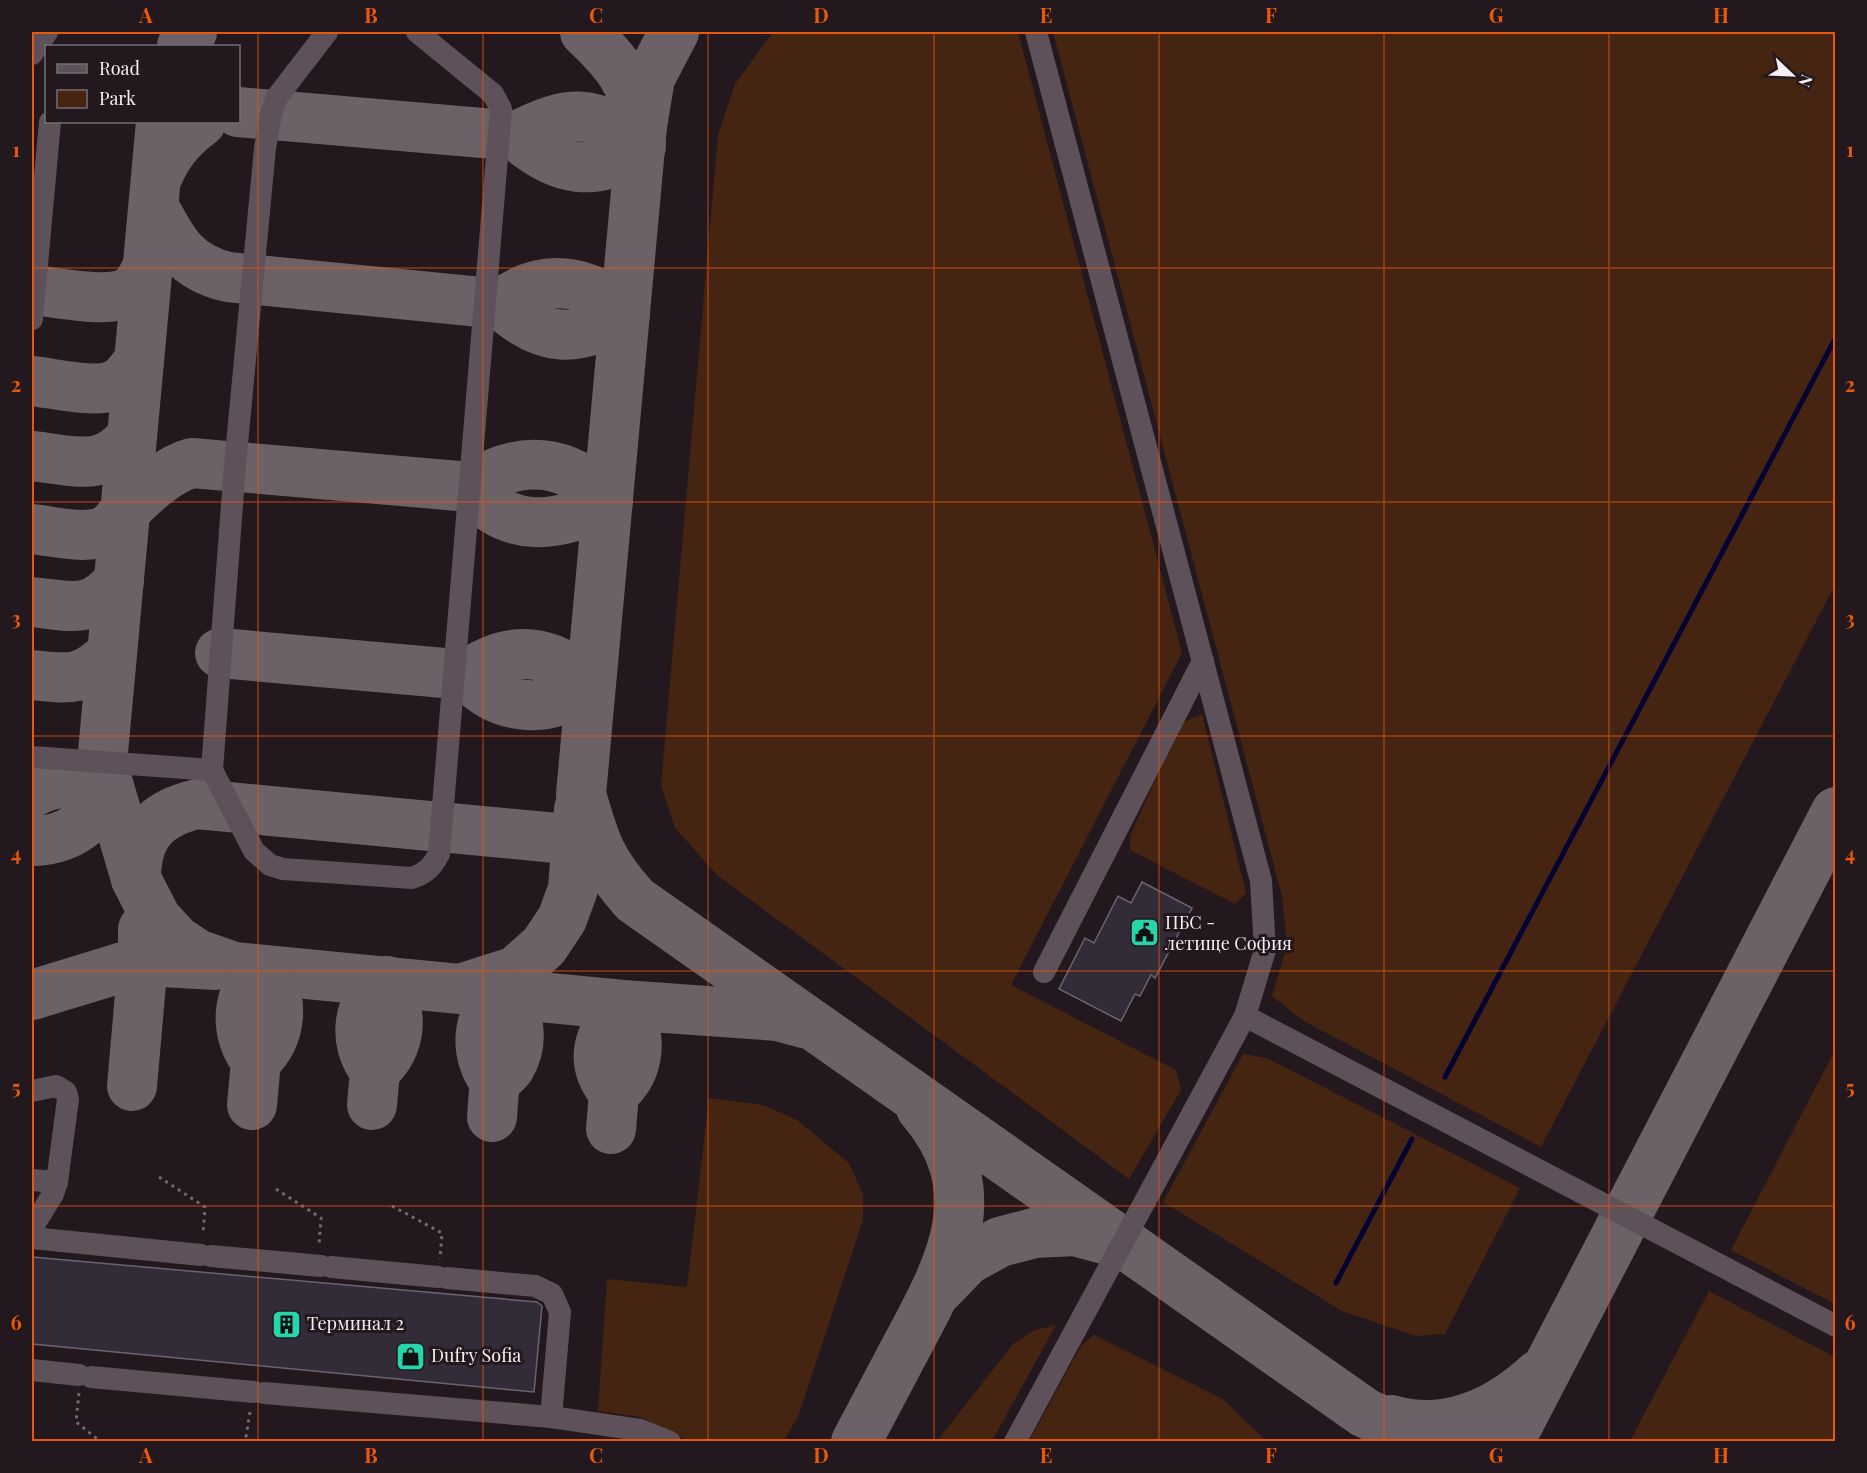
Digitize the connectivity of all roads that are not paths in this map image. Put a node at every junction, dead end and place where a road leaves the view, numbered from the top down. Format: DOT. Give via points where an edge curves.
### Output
graph roads {
  1 [pos="47,32"];
  2 [pos="327,32"];
  3 [pos="417,32"];
  4 [pos="1036,32"];
  5 [pos="32,54"];
  6 [pos="50,123"];
  7 [pos="32,319"];
  8 [pos="1203,661"];
  9 [pos="32,757"];
  10 [pos="212,770"];
  11 [pos="1044,972"];
  12 [pos="1245,1016"];
  13 [pos="32,1091"];
  14 [pos="32,1180"];
  15 [pos="57,1182"];
  16 [pos="32,1228"];
  17 [pos="32,1238"];
  18 [pos="1836,1326"];
  19 [pos="32,1370"];
  20 [pos="551,1417"];
  21 [pos="670,1442"];
  22 [pos="1015,1442"];
  1 -- 5 [label="lane"];
  2 -- 10 [label="lane" via="278,98 271,114 235,465"];
  3 -- 10 [label="lane" via="493,94 501,109 439,854 433,866 412,878 270,866 254,851"];
  4 -- 8 [label="lane"];
  6 -- 7 [label="lane"];
  8 -- 11 [label="lane"];
  8 -- 12 [label="lane" via="1261,881 1265,950"];
  9 -- 10 [label="lane"];
  12 -- 18 [label="lane"];
  12 -- 22 [label="lane"];
  13 -- 15 [label="lane" via="56,1086 66,1092 68,1099"];
  14 -- 15 [label="lane"];
  15 -- 16 [label="lane"];
  17 -- 20 [label="lane" via="442,1272 535,1286 552,1294 560,1312"];
  19 -- 20 [label="lane" via="83,1381"];
  20 -- 21 [label="lane" via="640,1430"];
}
